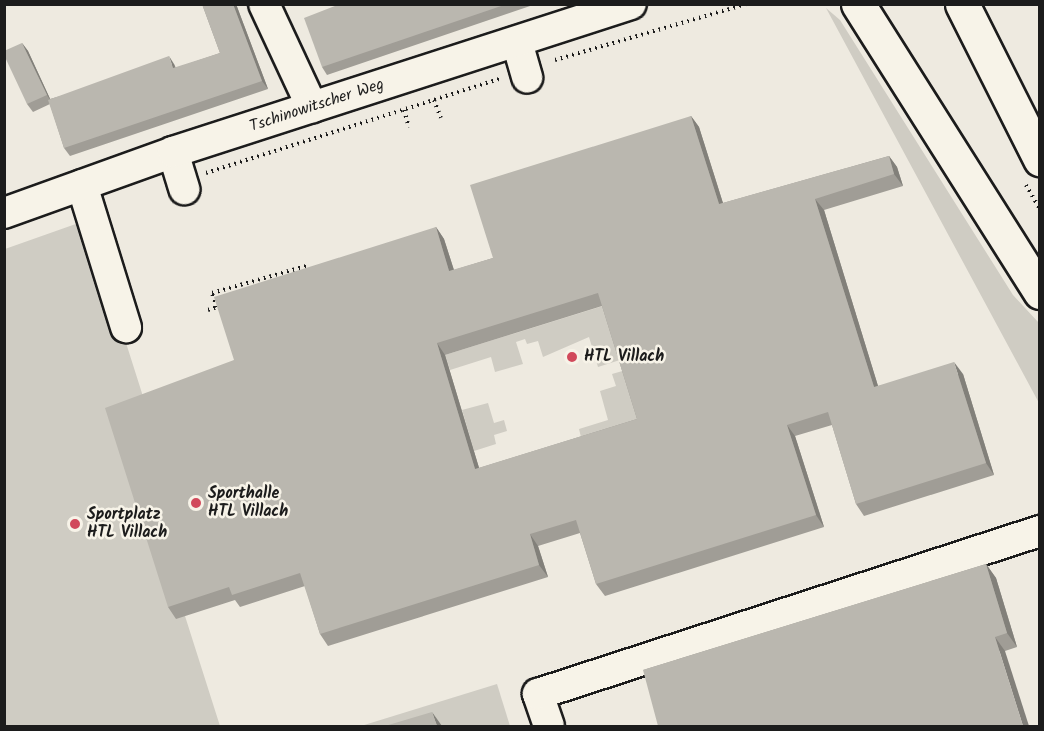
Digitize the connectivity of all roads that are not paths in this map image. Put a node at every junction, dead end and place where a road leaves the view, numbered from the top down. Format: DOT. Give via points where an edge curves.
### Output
graph roads {
  1 [pos="264,4"];
  2 [pos="631,4"];
  3 [pos="858,4"];
  4 [pos="962,4"];
  5 [pos="312,107"];
  6 [pos="173,152"];
  7 [pos="1040,159"];
  8 [pos="82,185"];
  9 [pos="183,185"];
  10 [pos="4,213"];
  11 [pos="1040,292"];
  12 [pos="126,327"];
  13 [pos="1040,531"];
  14 [pos="549,726"];
  1 -- 5 [label="street"];
  2 -- 5 [label="street, Tschinowitscher Weg" via="523,64"];
  3 -- 11 [label="main road"];
  4 -- 7 [label="main road"];
  5 -- 6 [label="street, Tschinowitscher Weg"];
  6 -- 8 [label="street, Tschinowitscher Weg"];
  6 -- 9 [label="street"];
  8 -- 10 [label="street, Tschinowitscher Weg"];
  8 -- 12 [label="street"];
  13 -- 14 [label="street" via="538,694"];
}
